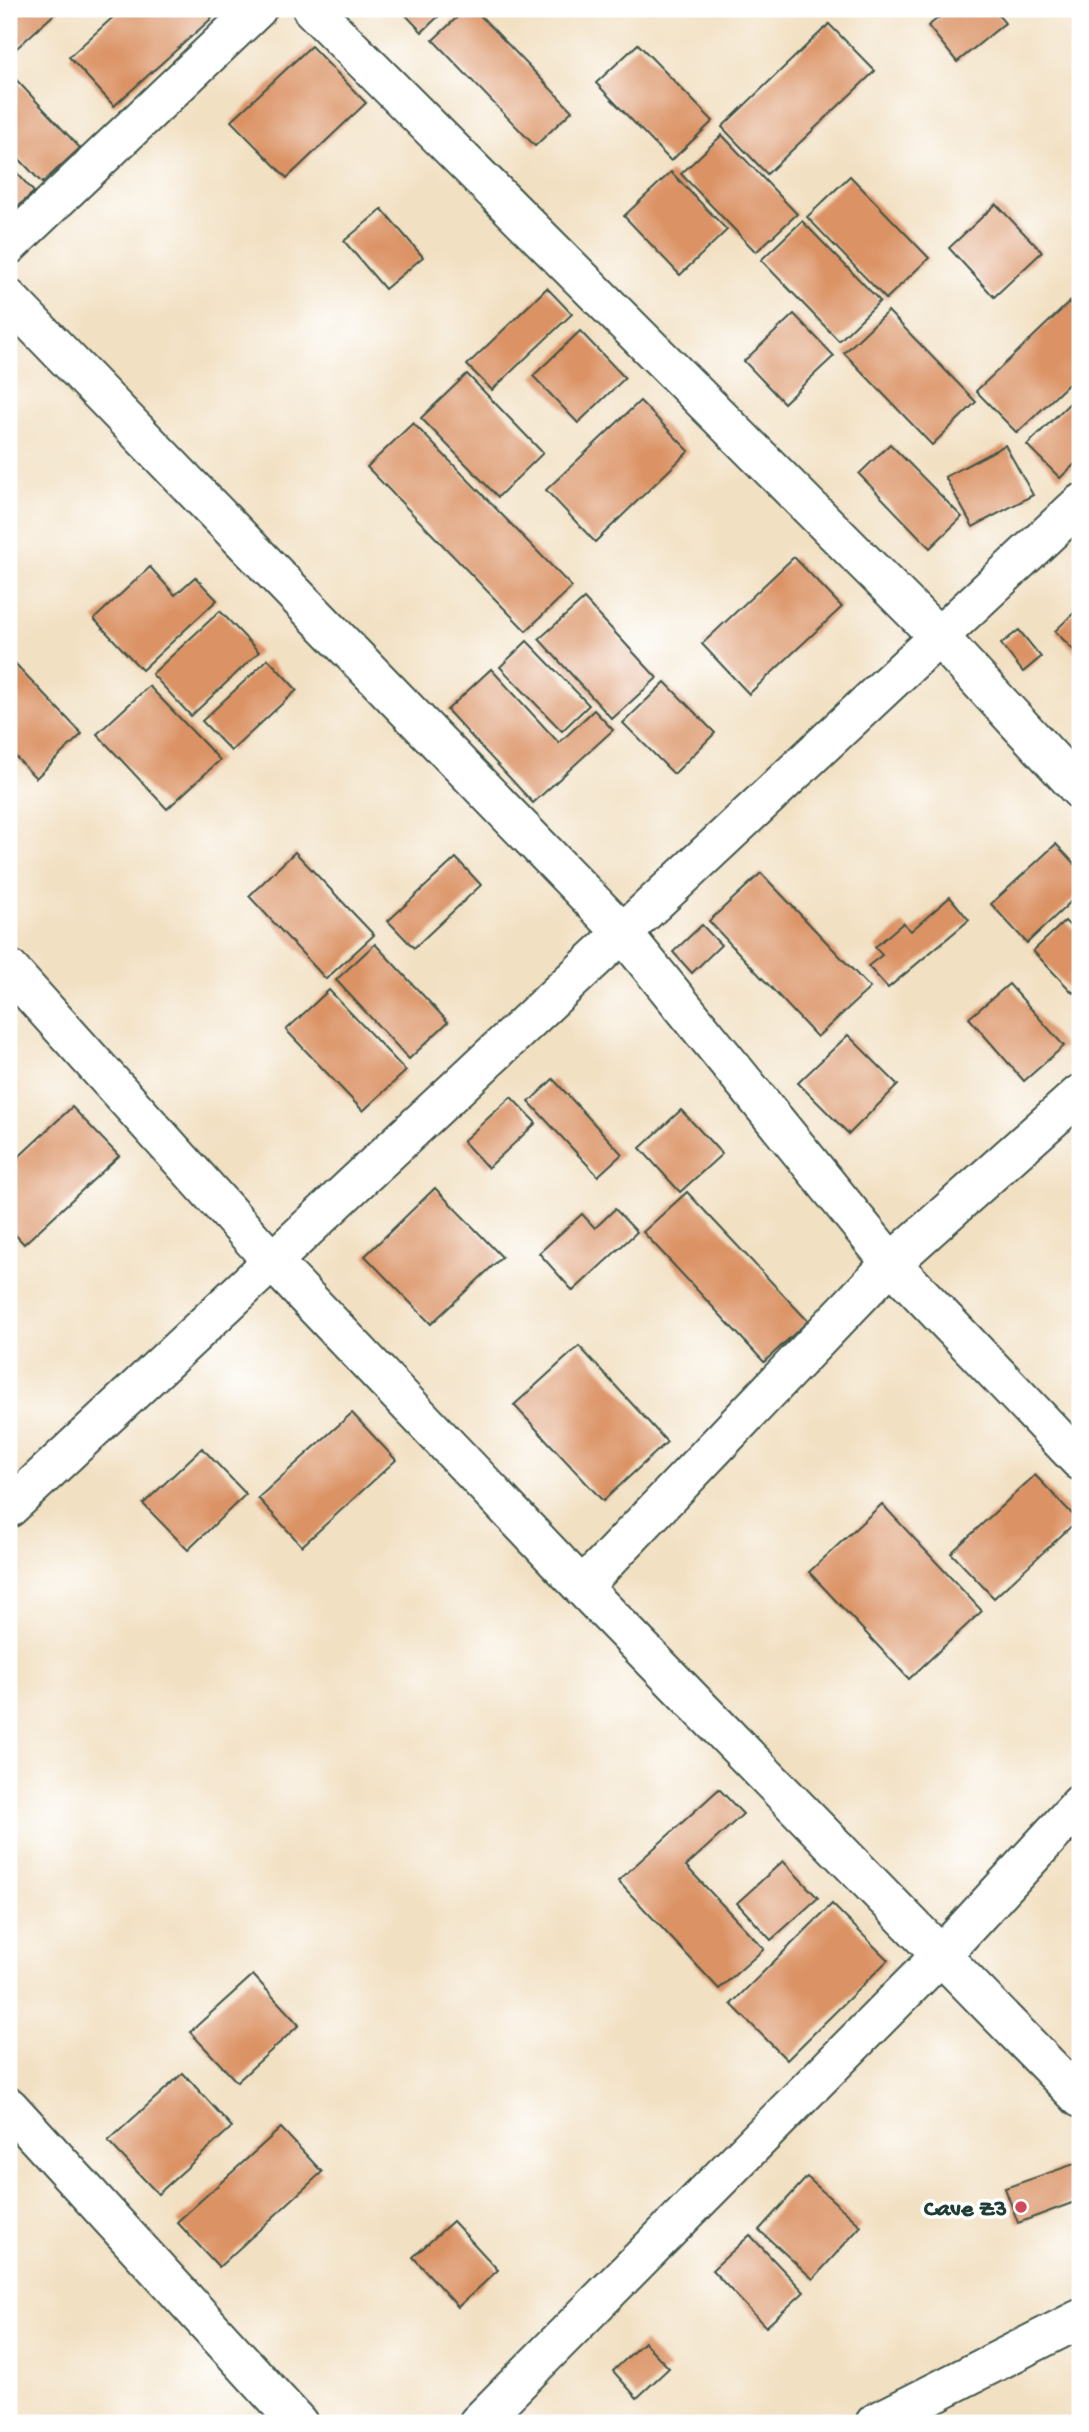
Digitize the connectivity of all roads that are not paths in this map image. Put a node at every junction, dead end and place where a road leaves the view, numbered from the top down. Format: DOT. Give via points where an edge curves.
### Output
graph roads {
  1 [pos="257,9"];
  2 [pos="312,9"];
  3 [pos="9,245"];
  4 [pos="9,299"];
  5 [pos="1080,504"];
  6 [pos="939,636"];
  7 [pos="1080,790"];
  8 [pos="623,933"];
  9 [pos="9,969"];
  10 [pos="1080,1094"];
  11 [pos="272,1261"];
  12 [pos="891,1263"];
  13 [pos="1080,1461"];
  14 [pos="9,1508"];
  15 [pos="582,1587"];
  16 [pos="1080,1804"];
  17 [pos="942,1954"];
  18 [pos="1080,2098"];
  19 [pos="9,2107"];
  20 [pos="1080,2319"];
  21 [pos="298,2423"];
  22 [pos="478,2423"];
  23 [pos="875,2423"];
  1 -- 3 [label="street"];
  2 -- 6 [label="street"];
  4 -- 8 [label="street"];
  5 -- 6 [label="street"];
  6 -- 7 [label="street"];
  6 -- 8 [label="street"];
  8 -- 11 [label="street"];
  8 -- 12 [label="street"];
  9 -- 11 [label="street"];
  10 -- 12 [label="street"];
  11 -- 14 [label="street"];
  11 -- 15 [label="street"];
  12 -- 13 [label="street"];
  12 -- 15 [label="street"];
  15 -- 17 [label="street"];
  16 -- 17 [label="street"];
  17 -- 18 [label="street"];
  17 -- 22 [label="street"];
  19 -- 21 [label="street"];
  20 -- 23 [label="street"];
}
